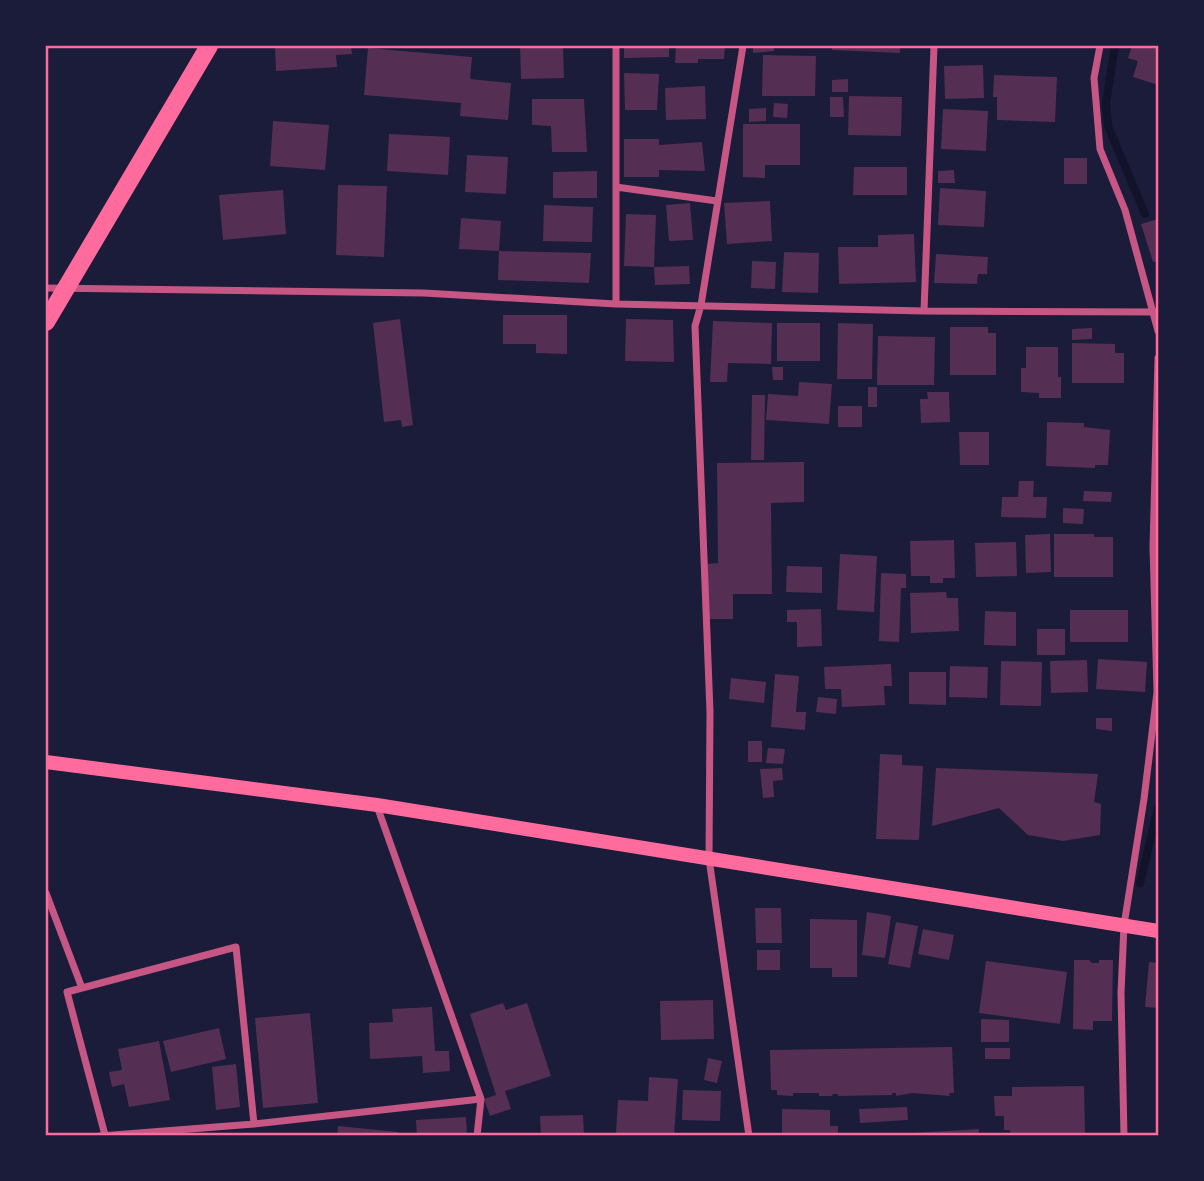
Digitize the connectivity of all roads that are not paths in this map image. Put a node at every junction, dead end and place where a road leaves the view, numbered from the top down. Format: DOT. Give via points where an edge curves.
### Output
graph roads {
  1 [pos="209,46"];
  2 [pos="616,46"];
  3 [pos="743,46"];
  4 [pos="934,46"];
  5 [pos="1100,46"];
  6 [pos="616,187"];
  7 [pos="717,201"];
  8 [pos="46,288"];
  9 [pos="65,288"];
  10 [pos="616,304"];
  11 [pos="701,305"];
  12 [pos="924,311"];
  13 [pos="1156,312"];
  14 [pos="46,322"];
  15 [pos="1158,331"];
  16 [pos="1158,358"];
  17 [pos="46,762"];
  18 [pos="377,805"];
  19 [pos="709,859"];
  20 [pos="46,893"];
  21 [pos="1124,925"];
  22 [pos="1158,931"];
  23 [pos="82,988"];
  24 [pos="481,1099"];
  25 [pos="254,1124"];
  26 [pos="122,1134"];
  27 [pos="105,1135"];
  28 [pos="100,1136"];
  29 [pos="477,1136"];
  30 [pos="749,1136"];
  31 [pos="1124,1136"];
  1 -- 9 [label="main road"];
  2 -- 6 [label="street"];
  3 -- 7 [label="street"];
  4 -- 12 [label="street"];
  5 -- 13 [label="street" via="1094,78 1100,149 1125,210"];
  6 -- 7 [label="street"];
  6 -- 10 [label="street"];
  7 -- 11 [label="street"];
  8 -- 9 [label="street"];
  9 -- 10 [label="street" via="424,293"];
  9 -- 14 [label="main road"];
  10 -- 11 [label="street"];
  11 -- 12 [label="street"];
  11 -- 19 [label="street" via="695,326 710,712"];
  12 -- 13 [label="street"];
  13 -- 15 [label="street"];
  16 -- 21 [label="street" via="1153,547 1157,692"];
  17 -- 18 [label="main road"];
  18 -- 19 [label="main road"];
  18 -- 24 [label="street"];
  19 -- 21 [label="main road"];
  19 -- 30 [label="street"];
  20 -- 23 [label="street"];
  21 -- 22 [label="main road"];
  21 -- 31 [label="street"];
  23 -- 25 [label="street" via="236,947"];
  23 -- 27 [label="street" via="67,992"];
  24 -- 25 [label="street"];
  24 -- 29 [label="street"];
  25 -- 26 [label="street"];
  26 -- 27 [label="street"];
  27 -- 28 [label="street"];
}
